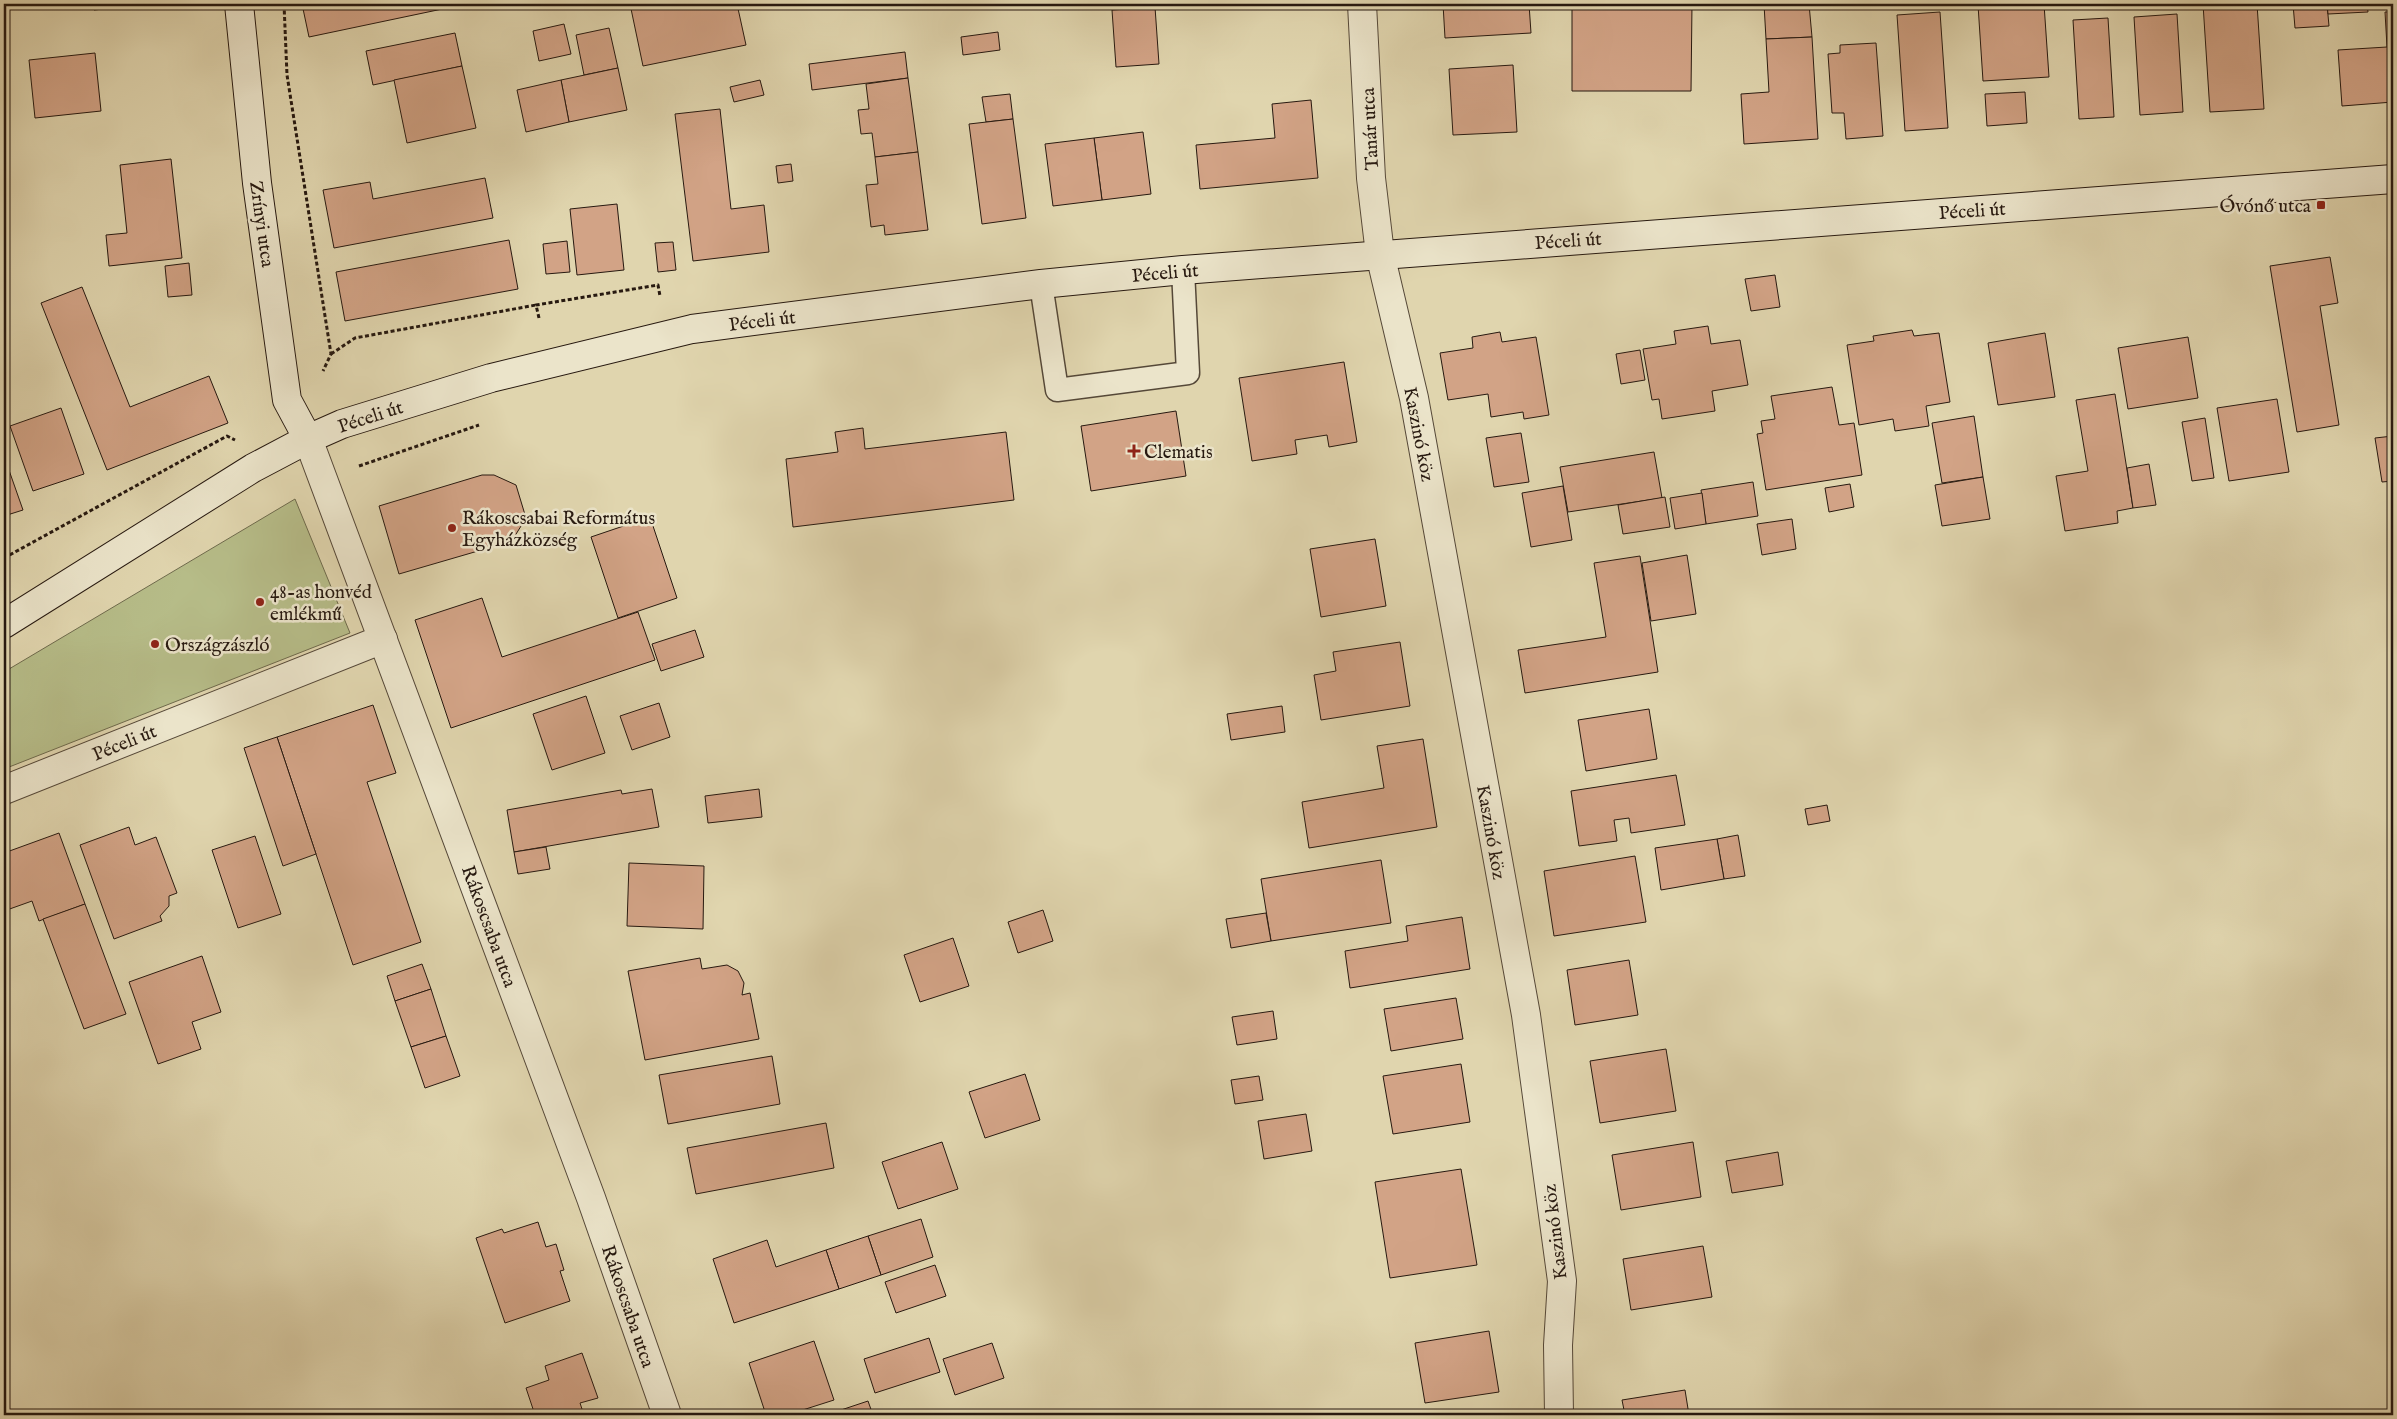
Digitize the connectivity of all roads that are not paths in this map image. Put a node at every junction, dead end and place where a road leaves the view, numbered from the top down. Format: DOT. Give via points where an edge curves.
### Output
graph roads {
  1 [pos="239,4"];
  2 [pos="1362,4"];
  3 [pos="2393,180"];
  4 [pos="1380,254"];
  5 [pos="1183,270"];
  6 [pos="1041,284"];
  7 [pos="308,439"];
  8 [pos="4,624"];
  9 [pos="383,639"];
  10 [pos="4,790"];
  11 [pos="667,1415"];
  12 [pos="1558,1415"];
  1 -- 7 [label="main road, Zrínyi utca" via="257,183 287,400"];
  2 -- 4 [label="main road, Tanár utca" via="1371,178"];
  3 -- 4 [label="main road, Péceli út"];
  4 -- 5 [label="main road, Péceli út"];
  4 -- 12 [label="main road, Kaszinó köz" via="1414,398 1526,1015 1562,1281"];
  5 -- 6 [label="main road, Péceli út"];
  5 -- 6 [label="lane" via="1188,373 1057,390"];
  6 -- 7 [label="main road, Péceli út" via="692,329 492,378 342,424"];
  7 -- 8 [label="main road, Péceli út" via="253,468"];
  7 -- 9 [label="main road, Rákoscsaba utca"];
  9 -- 10 [label="main road, Péceli út"];
  9 -- 11 [label="main road, Rákoscsaba utca" via="591,1198"];
}
